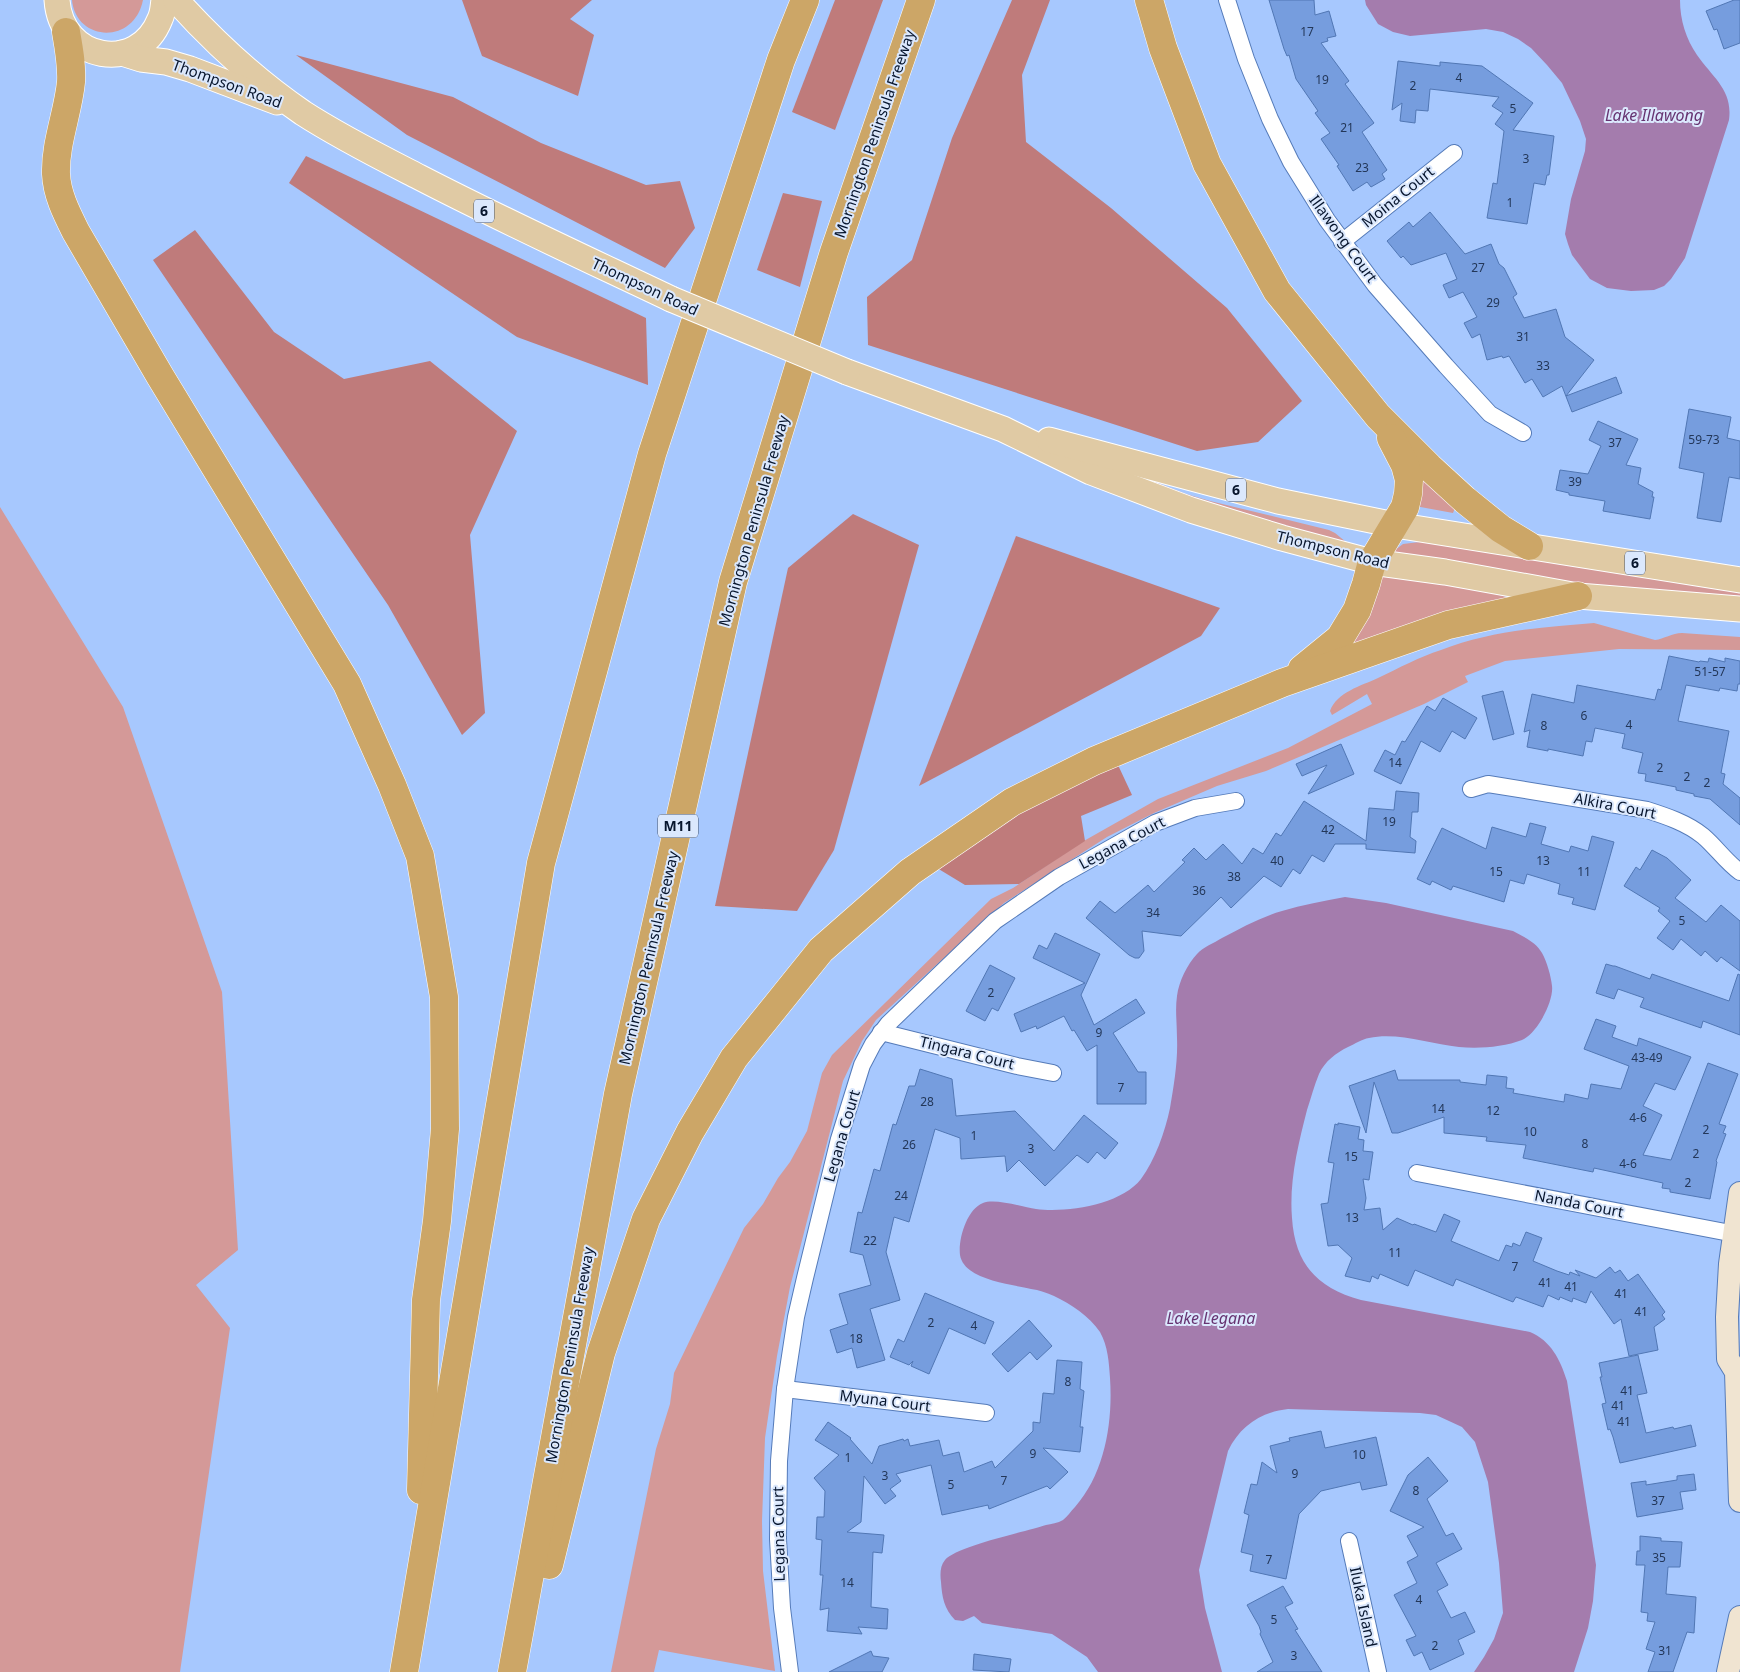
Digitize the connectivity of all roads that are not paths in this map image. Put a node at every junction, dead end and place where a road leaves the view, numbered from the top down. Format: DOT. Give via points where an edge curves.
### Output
graph roads {
  1 [pos="41,0"];
  2 [pos="57,0"];
  3 [pos="164,0"];
  4 [pos="176,0"];
  5 [pos="805,0"];
  6 [pos="921,0"];
  7 [pos="1149,0"];
  8 [pos="1227,0"];
  9 [pos="64,29"];
  10 [pos="122,53"];
  11 [pos="303,112"];
  12 [pos="1454,153"];
  13 [pos="1342,242"];
  14 [pos="1378,416"];
  15 [pos="1003,428"];
  16 [pos="1523,433"];
  17 [pos="1395,525"];
  18 [pos="1529,546"];
  19 [pos="1372,562"];
  20 [pos="1740,580"];
  21 [pos="1578,596"];
  22 [pos="1740,609"];
  23 [pos="1282,683"];
  24 [pos="1471,789"];
  25 [pos="1236,802"];
  26 [pos="1740,872"];
  27 [pos="881,1032"];
  28 [pos="1053,1073"];
  29 [pos="1417,1173"];
  30 [pos="1740,1193"];
  31 [pos="1736,1235"];
  32 [pos="1738,1369"];
  33 [pos="785,1389"];
  34 [pos="986,1413"];
  35 [pos="1740,1501"];
  36 [pos="1349,1541"];
  37 [pos="418,1594"];
  38 [pos="1740,1617"];
  39 [pos="514,1660"];
  40 [pos="404,1672"];
  41 [pos="790,1672"];
  42 [pos="1378,1672"];
  43 [pos="1728,1672"];
  1 -- 9 [label="main road, 6"];
  2 -- 9 [label="main road" via="57,12"];
  3 -- 10 [label="main road, 6" via="161,18 152,34 139,46"];
  4 -- 11 [label="main road, Thompson Road / 6" via="233,57"];
  5 -- 37 [label="highway" via="781,60 652,454 541,863"];
  6 -- 39 [label="highway, Mornington Peninsula Freeway / M11" via="834,252 733,582 618,1094"];
  7 -- 14 [label="highway" via="1163,48 1207,164 1277,291"];
  8 -- 13 [label="street, Illawong Court" via="1270,119 1308,190"];
  9 -- 10 [label="main road, 6" via="77,43 91,51"];
  9 -- 37 [label="highway" via="71,60 71,82 57,151 56,175 66,212 160,376 347,684 420,856 444,997 445,1129 426,1300"];
  10 -- 11 [label="main road, Thompson Road / 6" via="190,69"];
  11 -- 15 [label="main road, Thompson Road / 6, bridge" via="365,149 476,206 671,299 847,372"];
  12 -- 13 [label="street, Moina Court"];
  13 -- 16 [label="street, Illawong Court" via="1386,298 1490,414"];
  14 -- 17 [label="highway" via="1405,465 1409,480 1405,507"];
  14 -- 18 [label="highway" via="1465,500 1501,529"];
  15 -- 17 [label="main road, Thompson Road / 6" via="1278,501"];
  15 -- 19 [label="main road, Thompson Road / 6" via="1091,472 1192,510"];
  17 -- 18 [label="main road, Thompson Road / 6"];
  17 -- 19 [label="highway"];
  18 -- 20 [label="main road, Thompson Road / 6"];
  19 -- 21 [label="main road, Thompson Road / 6"];
  19 -- 23 [label="highway" via="1357,610 1340,638"];
  21 -- 22 [label="main road, Thompson Road / 6"];
  21 -- 23 [label="highway" via="1448,625"];
  23 -- 39 [label="highway" via="1094,761 1004,807 910,872 822,950 734,1058 690,1132 646,1219 601,1352 548,1567"];
  24 -- 26 [label="street, Alkira Court" via="1488,784 1661,814 1699,833"];
  25 -- 27 [label="street, Legana Court" via="1195,808 1155,823 1060,877 995,921"];
  27 -- 28 [label="street, Tingara Court"];
  27 -- 33 [label="street, Legana Court" via="862,1065 839,1139 798,1309"];
  29 -- 31 [label="street, Nanda Court"];
  30 -- 31 [label="main road"];
  31 -- 32 [label="main road" via="1728,1279 1727,1325 1728,1359"];
  32 -- 35 [label="main road"];
  33 -- 34 [label="street, Myuna Court"];
  33 -- 41 [label="street, Legana Court" via="777,1519 782,1608"];
  36 -- 42 [label="street, Iluka Island"];
  37 -- 40 [label="highway"];
  38 -- 43 [label="main road"];
}
